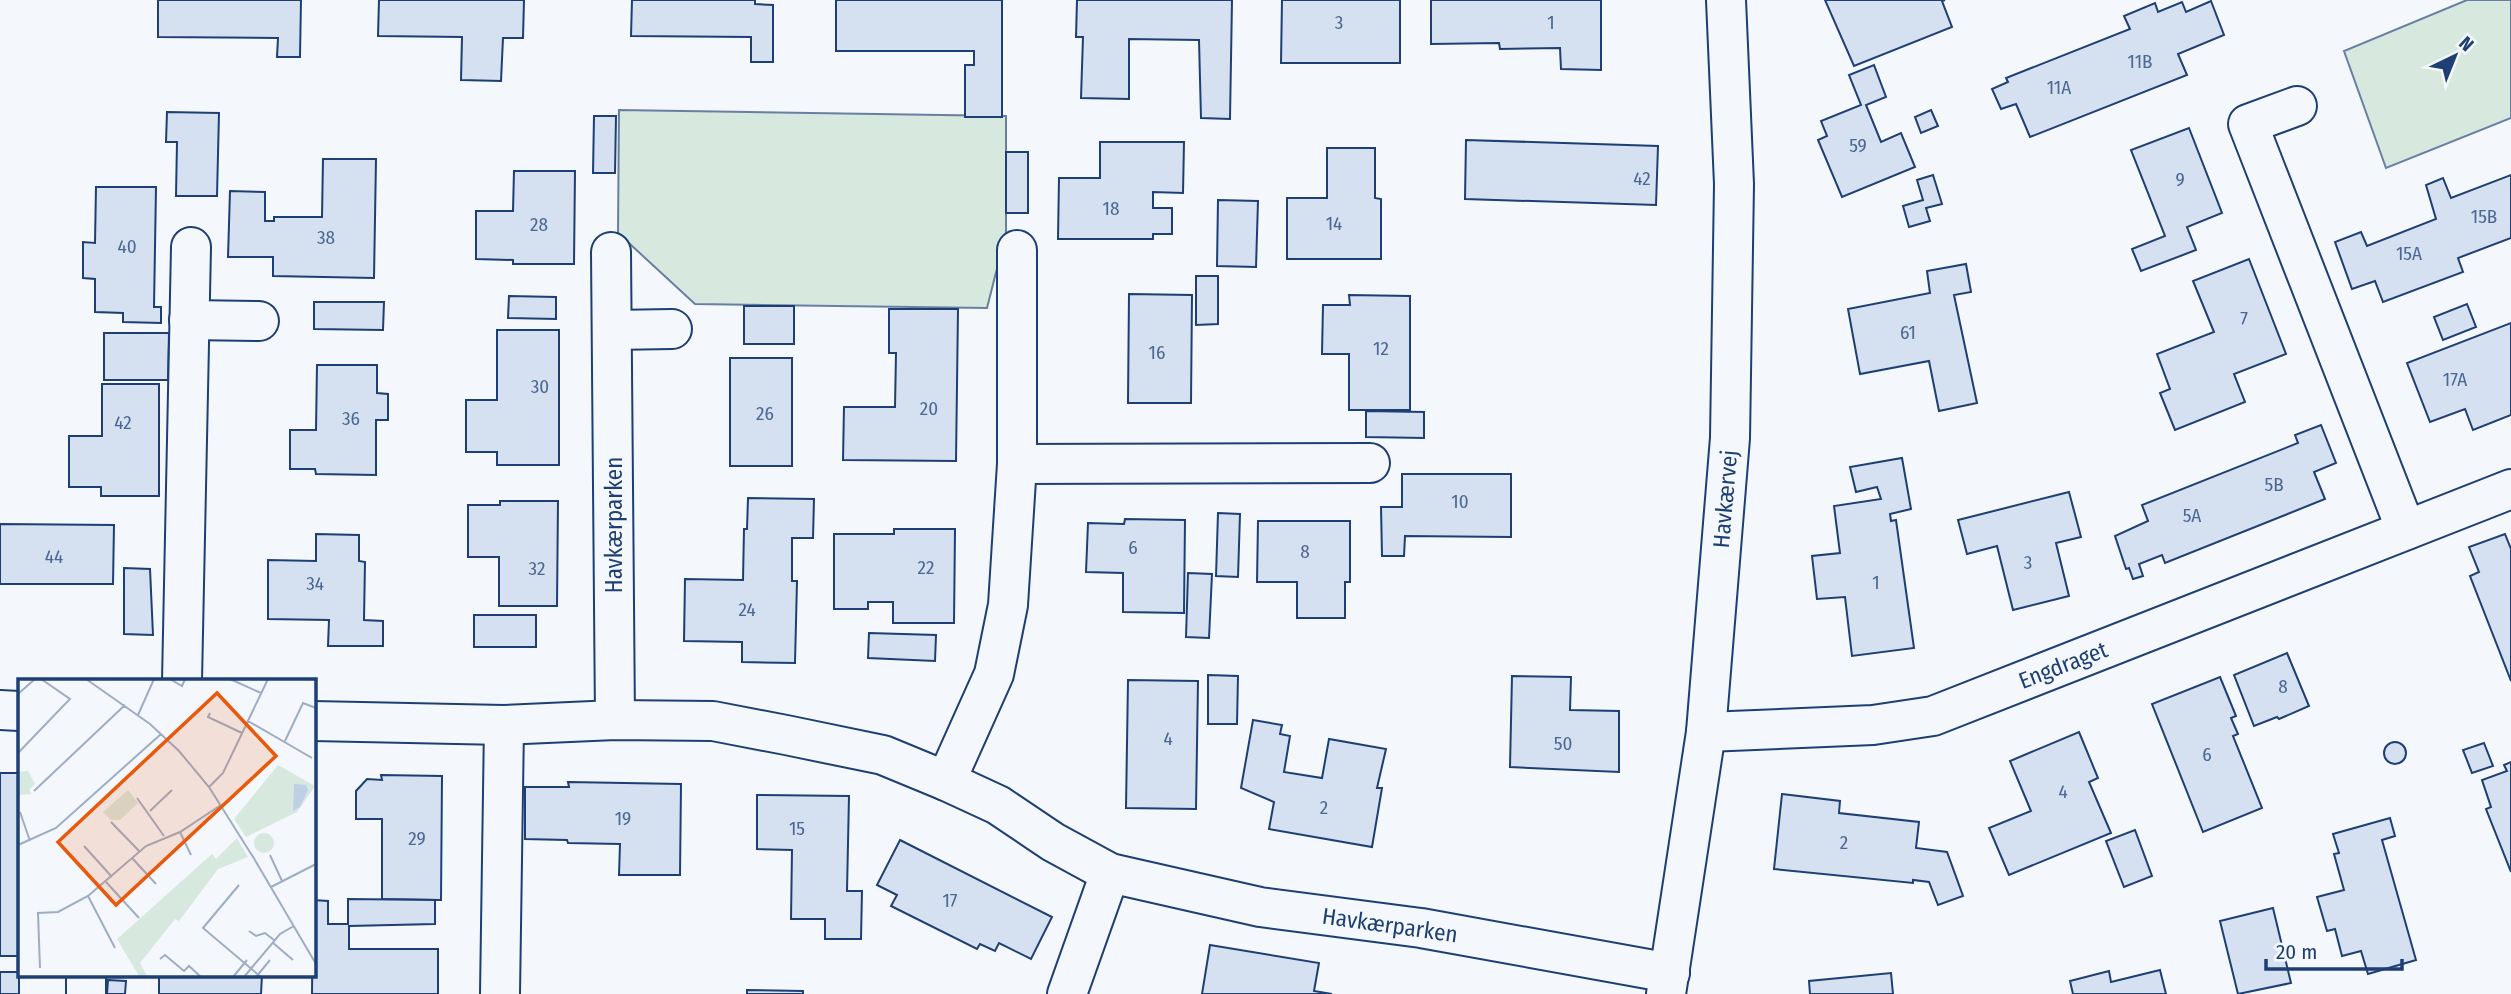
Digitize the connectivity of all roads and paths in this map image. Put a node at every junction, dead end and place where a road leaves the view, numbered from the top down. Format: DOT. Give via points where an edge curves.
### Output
graph roads {
  1 [pos="1726,0"];
  2 [pos="2297,106"];
  3 [pos="191,247"];
  4 [pos="1017,250"];
  5 [pos="611,252"];
  6 [pos="189,320"];
  7 [pos="259,321"];
  8 [pos="671,329"];
  9 [pos="612,330"];
  10 [pos="1370,463"];
  11 [pos="1017,464"];
  12 [pos="2511,489"];
  13 [pos="2406,530"];
  14 [pos="182,679"];
  15 [pos="0,710"];
  16 [pos="18,711"];
  17 [pos="615,720"];
  18 [pos="315,721"];
  19 [pos="504,725"];
  20 [pos="1706,732"];
  21 [pos="946,781"];
  22 [pos="1110,873"];
  23 [pos="86,976"];
  24 [pos="1668,984"];
  25 [pos="86,994"];
  26 [pos="500,994"];
  27 [pos="1067,994"];
  1 -- 20 [label="street, Havkærvej" via="1734,184 1730,438"];
  2 -- 13 [label="street" via="2248,124"];
  3 -- 6 [label="street"];
  4 -- 11 [label="street"];
  5 -- 9 [label="street, Havkærparken"];
  6 -- 7 [label="street"];
  6 -- 14 [label="street"];
  8 -- 9 [label="street"];
  9 -- 17 [label="street, Havkærparken"];
  10 -- 11 [label="street"];
  11 -- 21 [label="street" via="1007,605 994,674"];
  12 -- 13 [label="street, Engdraget"];
  13 -- 20 [label="street, Engdraget" via="1933,716 1873,725"];
  15 -- 16 [label="street"];
  17 -- 19 [label="street, Havkærparken"];
  17 -- 21 [label="street, Havkærparken" via="713,721 762,730 883,755"];
  18 -- 19 [label="street, Havkærparken"];
  19 -- 26 [label="street"];
  20 -- 24 [label="street, Havkærvej"];
  21 -- 22 [label="street, Havkærparken" via="998,805"];
  22 -- 24 [label="street, Havkærparken" via="1260,907 1421,928"];
  22 -- 27 [label="street"];
  23 -- 25 [label="street"];
}
